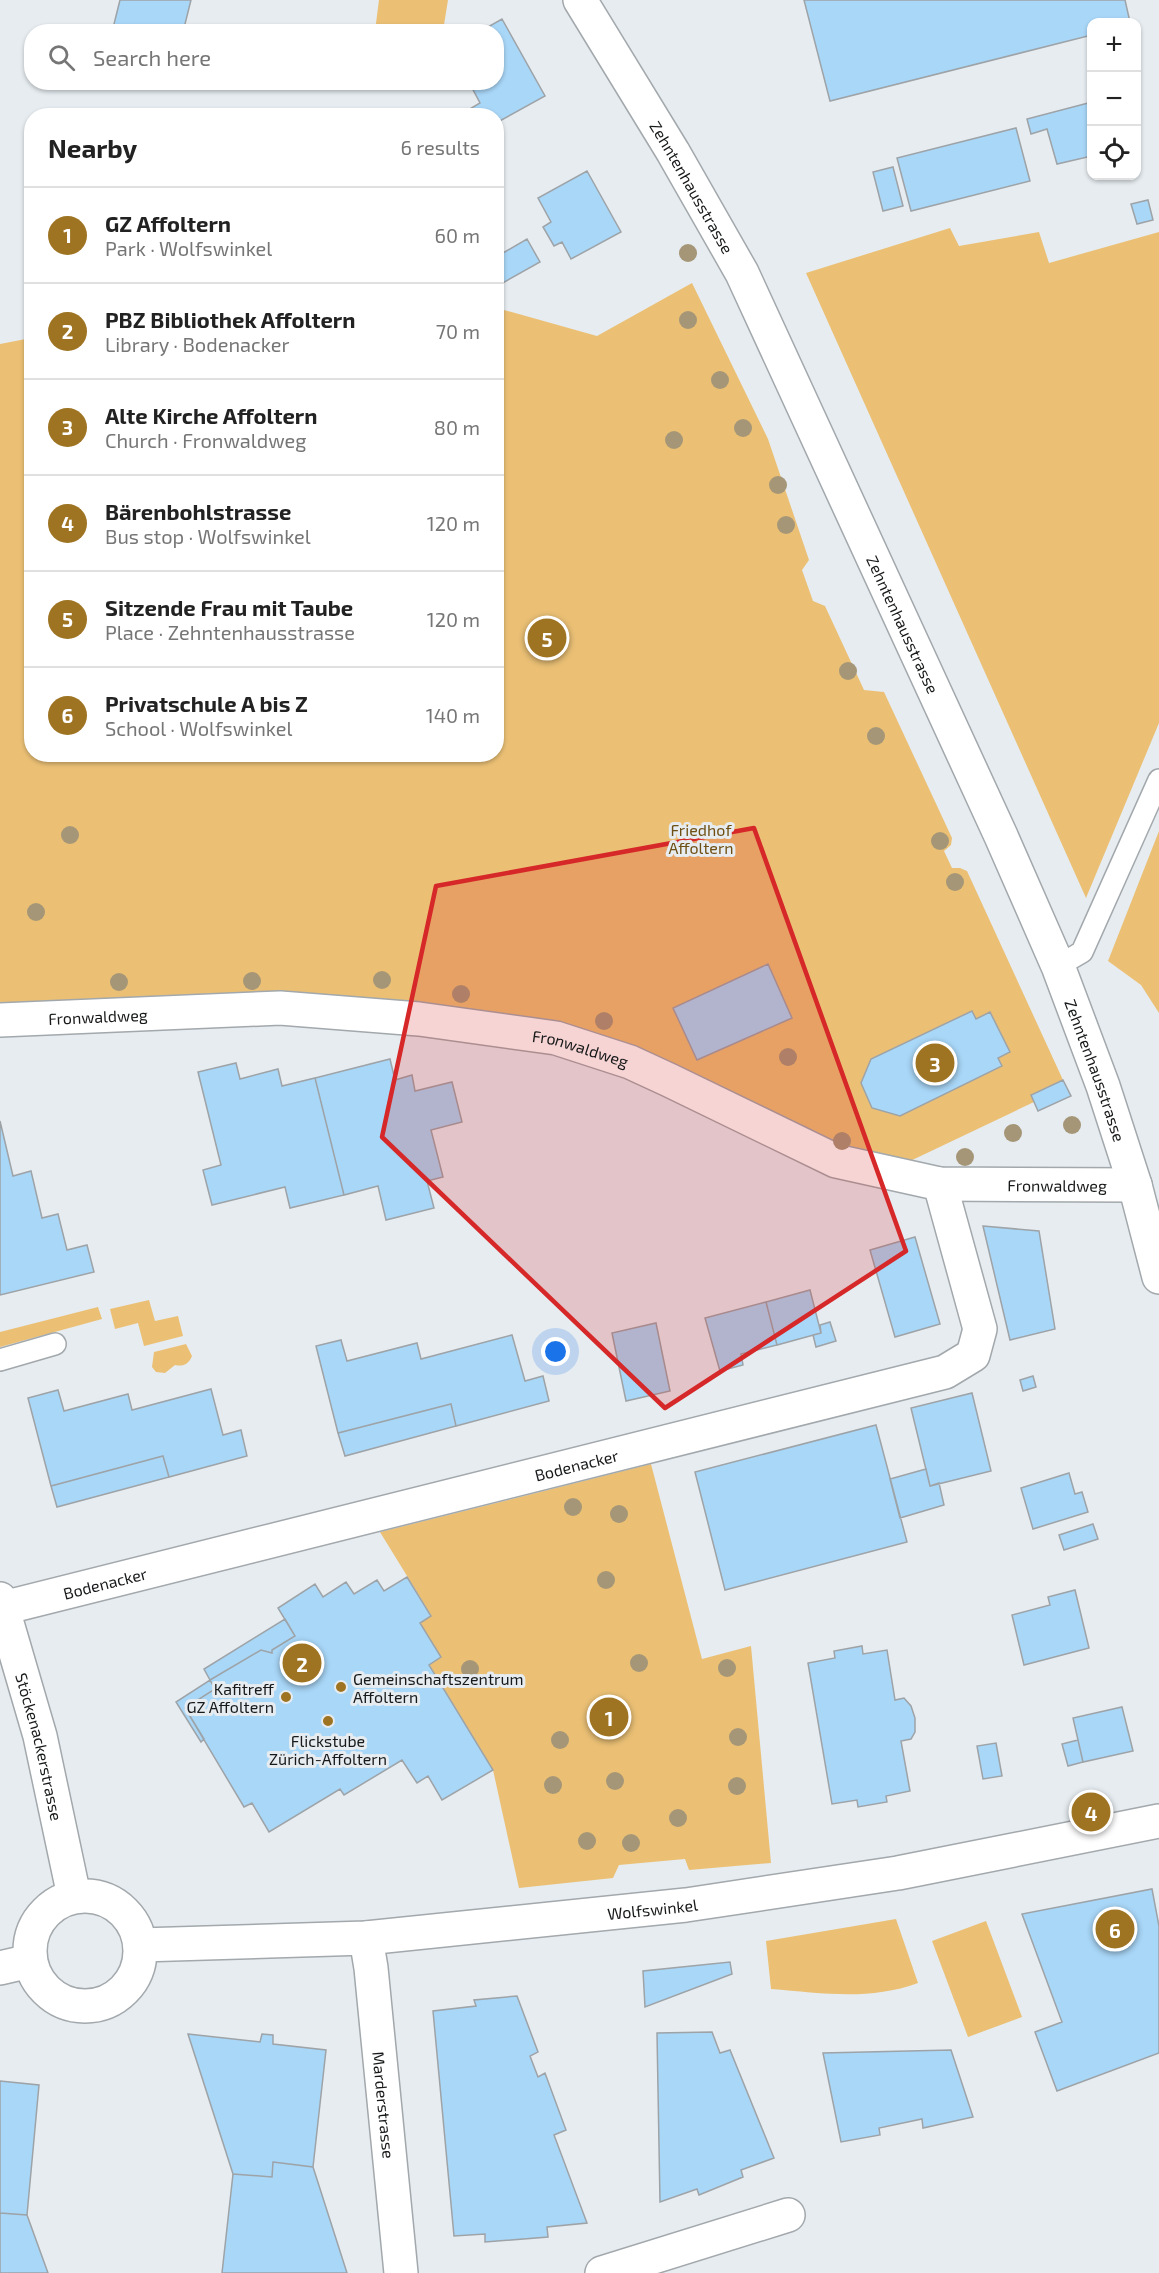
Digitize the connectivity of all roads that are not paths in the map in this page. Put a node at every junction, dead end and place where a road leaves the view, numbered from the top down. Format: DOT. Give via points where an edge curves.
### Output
graph roads {
  1 [pos="580,0"];
  2 [pos="1159,780"];
  3 [pos="1058,966"];
  4 [pos="0,1020"];
  5 [pos="940,1184"];
  6 [pos="1135,1185"];
  7 [pos="1159,1277"];
  8 [pos="55,1344"];
  9 [pos="0,1360"];
  10 [pos="2,1603"];
  11 [pos="1159,1821"];
  12 [pos="74,1896"];
  13 [pos="366,1938"];
  14 [pos="140,1945"];
  15 [pos="15,1965"];
  16 [pos="788,2215"];
  17 [pos="401,2273"];
  18 [pos="602,2273"];
  1 -- 3 [label="street, Zehntenhausstrasse" via="742,273"];
  2 -- 3 [label="lane" via="1082,952"];
  3 -- 6 [label="street, Zehntenhausstrasse"];
  4 -- 5 [label="street, Fronwaldweg" via="280,1008 419,1019 556,1038 630,1062 836,1161"];
  5 -- 6 [label="street, Fronwaldweg"];
  5 -- 10 [label="street, Bodenacker" via="980,1329 973,1355 945,1372"];
  6 -- 7 [label="street, Zehntenhausstrasse"];
  8 -- 9 [label="lane"];
  10 -- 12 [label="street, Stöckenackerstrasse" via="40,1736"];
  11 -- 13 [label="street, Wolfswinkel" via="898,1873 686,1905"];
  12 -- 14 [label="street" via="110,1901 125,1912"];
  12 -- 15 [label="street" via="44,1913"];
  13 -- 14 [label="street, Wolfswinkel"];
  13 -- 17 [label="street, Marderstrasse"];
  14 -- 15 [label="street" via="135,1975 115,1998 100,2005 77,2006 55,1999 34,1976"];
  16 -- 18 [label="street"];
}
